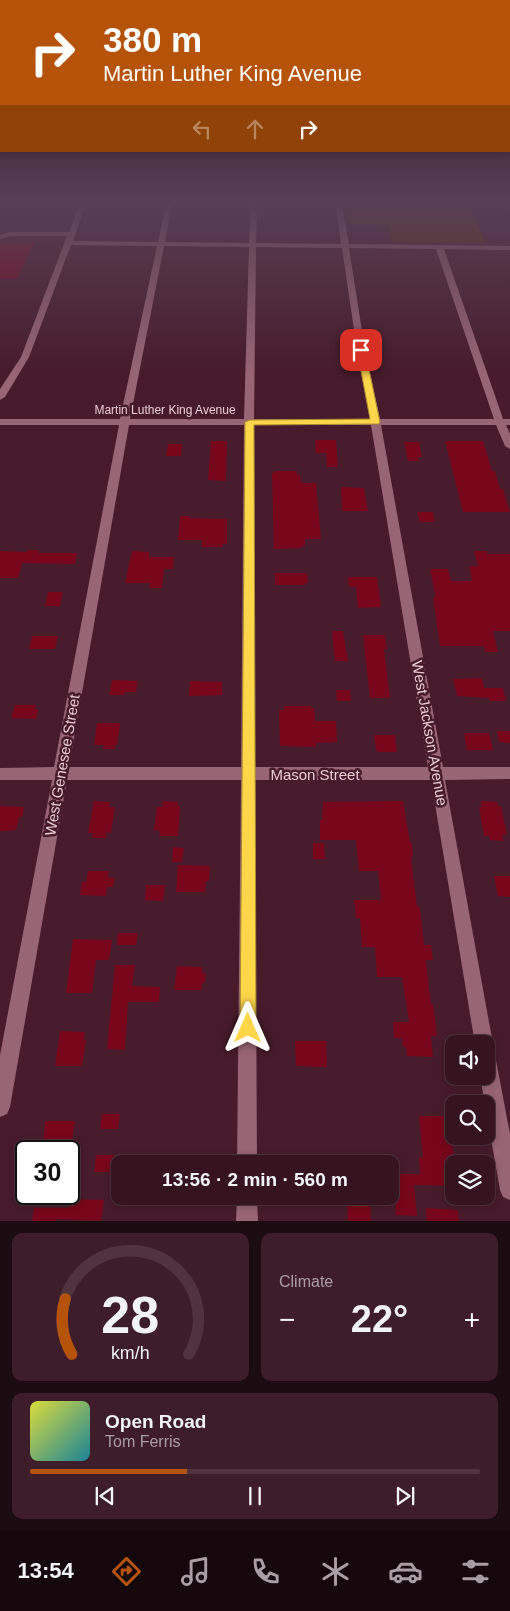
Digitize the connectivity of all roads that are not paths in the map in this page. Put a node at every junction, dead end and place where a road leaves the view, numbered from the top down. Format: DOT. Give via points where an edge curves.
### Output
graph roads {
  1 [pos="61,261"];
  2 [pos="157,261"];
  3 [pos="252,261"];
  4 [pos="347,261"];
  5 [pos="444,261"];
  6 [pos="0,397"];
  7 [pos="0,422"];
  8 [pos="124,422"];
  9 [pos="250,422"];
  10 [pos="376,422"];
  11 [pos="506,422"];
  12 [pos="510,446"];
  13 [pos="0,774"];
  14 [pos="60,774"];
  15 [pos="249,774"];
  16 [pos="437,774"];
  17 [pos="510,774"];
  18 [pos="482,1035"];
  19 [pos="491,1085"];
  20 [pos="0,1107"];
  21 [pos="248,1155"];
  22 [pos="510,1190"];
  23 [pos="247,1205"];
  24 [pos="247,1221"];
  1 -- 6 [label="street" via="22,364"];
  2 -- 8 [label="street, West Genesee Street"];
  3 -- 9 [label="street"];
  4 -- 10 [label="street, West Jackson Avenue"];
  5 -- 11 [label="street" via="496,413"];
  7 -- 8 [label="street, Martin Luther King Avenue"];
  8 -- 9 [label="street, Martin Luther King Avenue"];
  8 -- 14 [label="street, West Genesee Street"];
  9 -- 10 [label="street, Martin Luther King Avenue"];
  9 -- 15 [label="street"];
  10 -- 11 [label="street, Martin Luther King Avenue"];
  10 -- 16 [label="street, West Jackson Avenue"];
  11 -- 12 [label="street"];
  13 -- 14 [label="street, Mason Street"];
  14 -- 15 [label="street, Mason Street"];
  14 -- 20 [label="street, West Genesee Street"];
  15 -- 16 [label="street, Mason Street"];
  15 -- 21 [label="street"];
  16 -- 17 [label="street, Mason Street"];
  16 -- 18 [label="street, West Jackson Avenue"];
  19 -- 22 [label="street"];
  23 -- 24 [label="street"];
}
